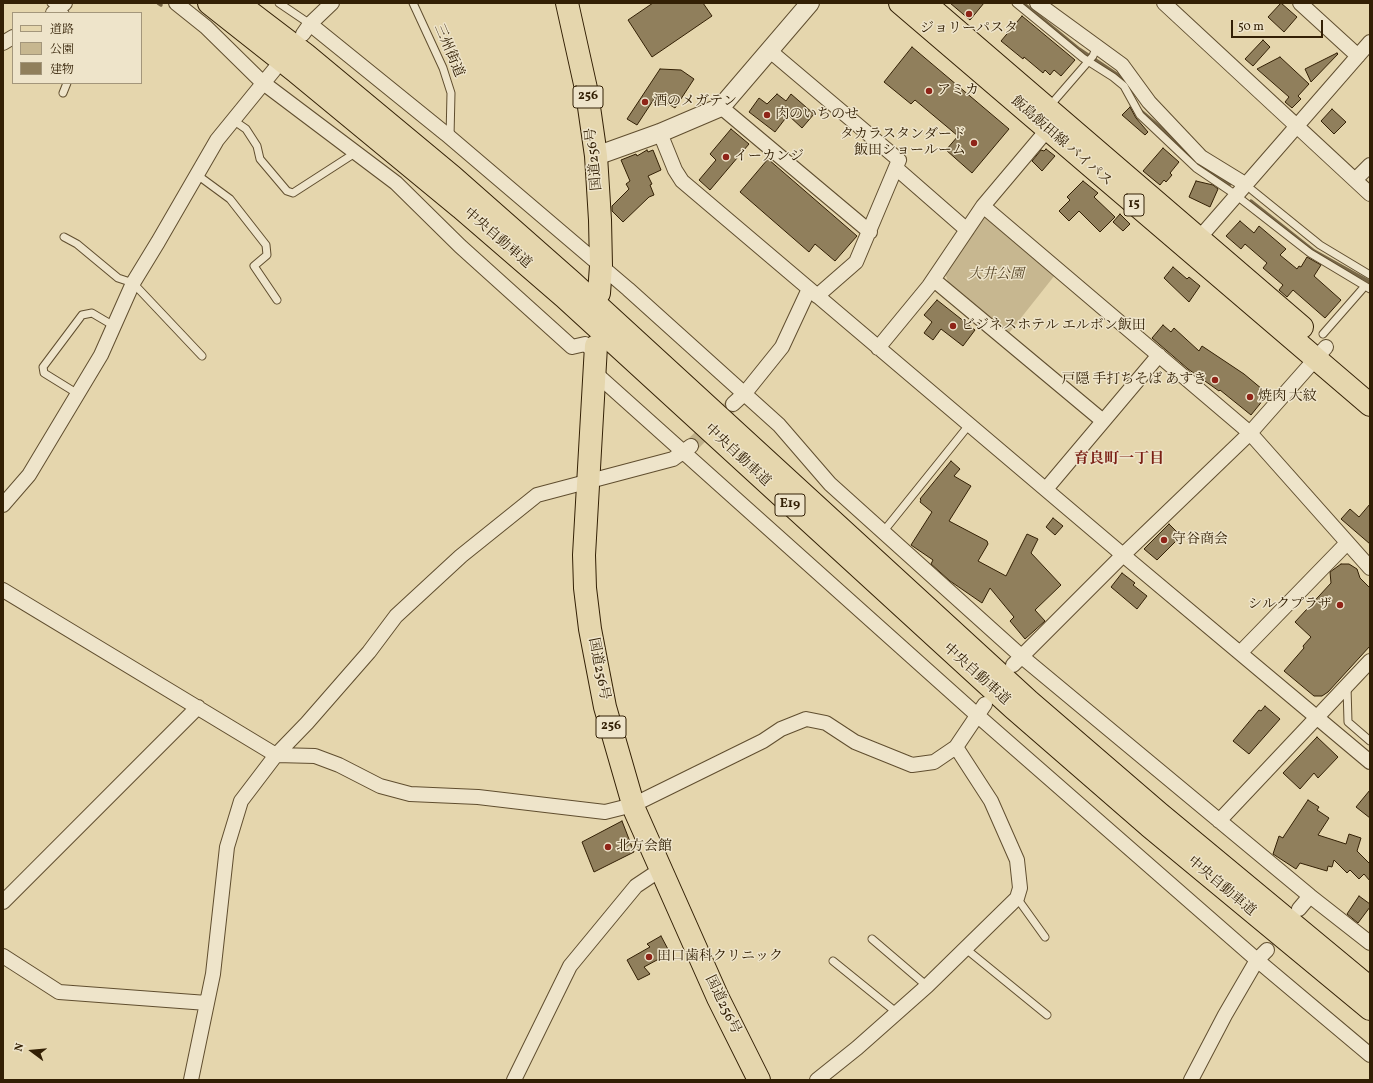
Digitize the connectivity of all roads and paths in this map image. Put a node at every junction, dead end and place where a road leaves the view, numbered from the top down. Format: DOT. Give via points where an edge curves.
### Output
graph roads {
  1 [pos="176,3"];
  2 [pos="209,3"];
  3 [pos="238,3"];
  4 [pos="279,3"];
  5 [pos="332,3"];
  6 [pos="413,3"];
  7 [pos="567,3"];
  8 [pos="810,3"];
  9 [pos="900,3"];
  10 [pos="925,3"];
  11 [pos="1016,3"];
  12 [pos="1037,3"];
  13 [pos="1164,3"];
  14 [pos="1300,3"];
  15 [pos="1054,9"];
  16 [pos="307,29"];
  17 [pos="12,38"];
  18 [pos="1370,42"];
  19 [pos="3,43"];
  20 [pos="770,51"];
  21 [pos="1092,56"];
  22 [pos="1358,56"];
  23 [pos="274,70"];
  24 [pos="262,82"];
  25 [pos="67,84"];
  26 [pos="63,93"];
  27 [pos="721,107"];
  28 [pos="1053,116"];
  29 [pos="233,120"];
  30 [pos="1295,126"];
  31 [pos="660,133"];
  32 [pos="450,138"];
  33 [pos="355,153"];
  34 [pos="596,156"];
  35 [pos="1370,165"];
  36 [pos="896,168"];
  37 [pos="196,174"];
  38 [pos="1355,180"];
  39 [pos="1249,187"];
  40 [pos="1370,194"];
  41 [pos="1239,198"];
  42 [pos="983,206"];
  43 [pos="968,230"];
  44 [pos="870,232"];
  45 [pos="64,237"];
  46 [pos="1194,245"];
  47 [pos="601,266"];
  48 [pos="1370,275"];
  49 [pos="934,280"];
  50 [pos="133,283"];
  51 [pos="1367,287"];
  52 [pos="599,293"];
  53 [pos="813,293"];
  54 [pos="277,300"];
  55 [pos="114,326"];
  56 [pos="1321,346"];
  57 [pos="878,348"];
  58 [pos="1159,355"];
  59 [pos="202,356"];
  60 [pos="595,357"];
  61 [pos="1370,385"];
  62 [pos="78,394"];
  63 [pos="744,394"];
  64 [pos="733,404"];
  65 [pos="1370,405"];
  66 [pos="1103,421"];
  67 [pos="969,424"];
  68 [pos="1250,433"];
  69 [pos="687,449"];
  70 [pos="587,481"];
  71 [pos="1046,489"];
  72 [pos="3,505"];
  73 [pos="883,532"];
  74 [pos="1347,542"];
  75 [pos="1123,555"];
  76 [pos="1370,568"];
  77 [pos="3,590"];
  78 [pos="1240,653"];
  79 [pos="1017,661"];
  80 [pos="1370,661"];
  81 [pos="1347,684"];
  82 [pos="198,707"];
  83 [pos="981,709"];
  84 [pos="1316,717"];
  85 [pos="1370,741"];
  86 [pos="956,747"];
  87 [pos="276,755"];
  88 [pos="1370,762"];
  89 [pos="633,805"];
  90 [pos="1219,821"];
  91 [pos="660,870"];
  92 [pos="1310,896"];
  93 [pos="1017,898"];
  94 [pos="3,902"];
  95 [pos="1299,909"];
  96 [pos="1045,937"];
  97 [pos="872,939"];
  98 [pos="1370,943"];
  99 [pos="966,949"];
  100 [pos="1267,950"];
  101 [pos="3,956"];
  102 [pos="1257,960"];
  103 [pos="833,962"];
  104 [pos="928,986"];
  105 [pos="1370,988"];
  106 [pos="207,1002"];
  107 [pos="1370,1009"];
  108 [pos="896,1012"];
  109 [pos="1047,1015"];
  110 [pos="1370,1055"];
  111 [pos="191,1080"];
  112 [pos="514,1080"];
  113 [pos="759,1080"];
  114 [pos="817,1080"];
  115 [pos="1191,1080"];
  1 -- 24 [label="street" via="206,26"];
  2 -- 107 [label="main road, 中央自動車道 / E19" via="295,71 546,281 1012,707 1149,826"];
  3 -- 105 [label="main road, 中央自動車道 / E19" via="305,54 453,177 572,282 1029,701"];
  4 -- 16 [label="lane"];
  5 -- 16 [label="street"];
  6 -- 32 [label="lane, 三州街道" via="443,68 451,93"];
  7 -- 34 [label="main road, 国道256号 / 256" via="587,93"];
  8 -- 20 [label="street"];
  9 -- 28 [label="main road, 飯島飯田線 バイパス / 15"];
  10 -- 28 [label="main road, 飯島飯田線 バイパス / 15"];
  11 -- 21 [label="lane"];
  12 -- 15 [label="street"];
  13 -- 30 [label="street"];
  14 -- 22 [label="street"];
  15 -- 21 [label="street"];
  16 -- 32 [label="street"];
  17 -- 19 [label="street"];
  18 -- 22 [label="street"];
  20 -- 27 [label="street"];
  20 -- 36 [label="street" via="899,160"];
  21 -- 28 [label="lane"];
  21 -- 39 [label="street" via="1122,65 1149,102 1201,157"];
  21 -- 41 [label="lane" via="1124,86 1140,115 1196,168"];
  22 -- 30 [label="street"];
  23 -- 24 [label="street"];
  24 -- 29 [label="street"];
  24 -- 33 [label="street"];
  25 -- 26 [label="lane"];
  27 -- 31 [label="street"];
  27 -- 44 [label="street"];
  28 -- 42 [label="street"];
  28 -- 46 [label="main road, 飯島飯田線 バイパス / 15"];
  29 -- 33 [label="lane" via="246,129 257,146 260,159 287,191 293,193"];
  29 -- 37 [label="street" via="216,140"];
  30 -- 38 [label="street"];
  30 -- 39 [label="street"];
  31 -- 34 [label="street"];
  31 -- 53 [label="street" via="682,181"];
  32 -- 47 [label="street"];
  33 -- 60 [label="street" via="396,183 460,246 572,347 585,344"];
  34 -- 47 [label="main road, 国道256号 / 256"];
  35 -- 38 [label="street"];
  36 -- 43 [label="street"];
  36 -- 44 [label="street"];
  37 -- 50 [label="street"];
  37 -- 54 [label="lane" via="230,199 266,245 267,255 254,266"];
  38 -- 40 [label="street"];
  39 -- 41 [label="street"];
  39 -- 48 [label="lane" via="1320,245"];
  41 -- 46 [label="street"];
  41 -- 51 [label="lane" via="1310,253"];
  42 -- 43 [label="street"];
  42 -- 58 [label="street"];
  43 -- 49 [label="street"];
  44 -- 53 [label="street" via="856,262"];
  45 -- 50 [label="lane" via="77,244 118,278"];
  46 -- 56 [label="main road, 飯島飯田線 バイパス / 15"];
  47 -- 52 [label="main road, 国道256号 / 256"];
  47 -- 63 [label="street"];
  49 -- 57 [label="street"];
  49 -- 66 [label="street"];
  50 -- 55 [label="street"];
  50 -- 59 [label="lane"];
  51 -- 56 [label="lane"];
  53 -- 57 [label="street"];
  53 -- 63 [label="street" via="782,346"];
  55 -- 62 [label="street" via="101,355"];
  55 -- 62 [label="lane" via="92,313 82,315 43,367 44,373"];
  56 -- 61 [label="main road, 飯島飯田線 バイパス / 15"];
  56 -- 65 [label="main road, 飯島飯田線 バイパス / 15"];
  56 -- 68 [label="street"];
  57 -- 67 [label="street"];
  58 -- 66 [label="street"];
  58 -- 68 [label="street"];
  60 -- 69 [label="street"];
  60 -- 70 [label="main road, 国道256号 / 256"];
  62 -- 72 [label="street" via="29,475"];
  63 -- 64 [label="street"];
  63 -- 73 [label="street" via="779,425 830,484"];
  66 -- 71 [label="street"];
  67 -- 71 [label="street"];
  67 -- 73 [label="lane"];
  68 -- 74 [label="street"];
  68 -- 75 [label="street"];
  69 -- 70 [label="street" via="673,459"];
  69 -- 83 [label="street"];
  70 -- 87 [label="street" via="538,495 461,556 396,616 369,652"];
  70 -- 89 [label="main road, 国道256号 / 256" via="584,555 590,629 605,707"];
  71 -- 75 [label="street"];
  73 -- 79 [label="street"];
  74 -- 76 [label="street"];
  74 -- 78 [label="street"];
  75 -- 78 [label="street"];
  75 -- 79 [label="street"];
  77 -- 82 [label="street"];
  78 -- 84 [label="street"];
  79 -- 90 [label="street"];
  80 -- 81 [label="street"];
  81 -- 84 [label="street"];
  81 -- 85 [label="lane" via="1348,722"];
  82 -- 87 [label="street"];
  82 -- 94 [label="street"];
  83 -- 86 [label="street"];
  83 -- 102 [label="street"];
  84 -- 88 [label="street"];
  84 -- 90 [label="street"];
  86 -- 89 [label="street" via="934,762 912,765 855,742 826,723 806,719 781,729"];
  86 -- 93 [label="street" via="991,801 1017,860 1020,888"];
  87 -- 89 [label="street" via="315,756 380,786 410,794 478,797 604,812"];
  87 -- 106 [label="street" via="241,801 226,847 213,974"];
  89 -- 91 [label="main road, 国道256号 / 256"];
  90 -- 92 [label="street"];
  91 -- 112 [label="street" via="636,886 570,966"];
  91 -- 113 [label="main road, 国道256号 / 256" via="718,998"];
  92 -- 95 [label="street"];
  92 -- 98 [label="street"];
  93 -- 96 [label="lane"];
  93 -- 99 [label="street"];
  97 -- 104 [label="lane"];
  99 -- 104 [label="street"];
  99 -- 109 [label="lane"];
  100 -- 102 [label="street"];
  101 -- 106 [label="street" via="59,992"];
  102 -- 110 [label="street"];
  102 -- 115 [label="street"];
  103 -- 108 [label="lane"];
  104 -- 108 [label="street"];
  106 -- 111 [label="street"];
  108 -- 114 [label="street"];
}
